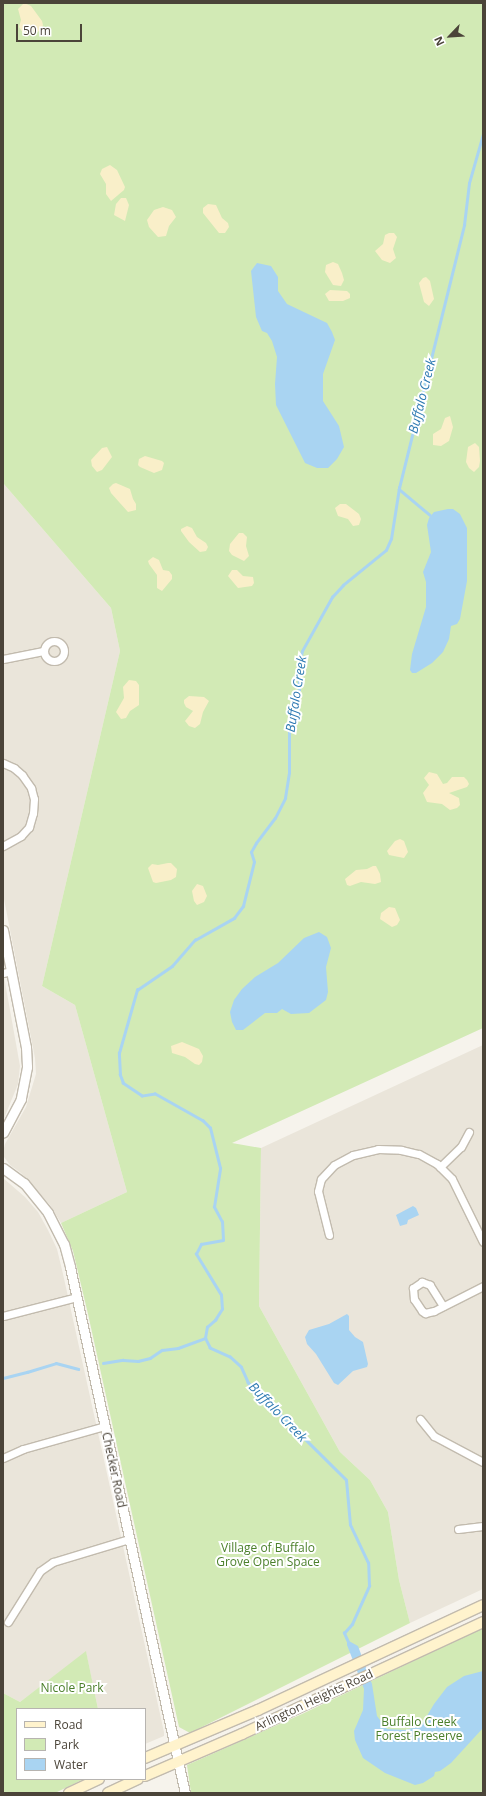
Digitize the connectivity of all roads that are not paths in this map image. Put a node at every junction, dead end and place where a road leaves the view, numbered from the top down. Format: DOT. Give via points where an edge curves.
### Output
graph roads {
  1 [pos="43,652"];
  2 [pos="3,659"];
  3 [pos="3,763"];
  4 [pos="3,846"];
  5 [pos="3,930"];
  6 [pos="7,972"];
  7 [pos="469,1132"];
  8 [pos="3,1133"];
  9 [pos="440,1167"];
  10 [pos="3,1168"];
  11 [pos="329,1236"];
  12 [pos="483,1242"];
  13 [pos="483,1286"];
  14 [pos="77,1297"];
  15 [pos="443,1306"];
  16 [pos="3,1316"];
  17 [pos="420,1420"];
  18 [pos="105,1426"];
  19 [pos="3,1458"];
  20 [pos="483,1462"];
  21 [pos="483,1526"];
  22 [pos="458,1529"];
  23 [pos="130,1539"];
  24 [pos="483,1605"];
  25 [pos="8,1622"];
  26 [pos="483,1622"];
  27 [pos="174,1745"];
  28 [pos="146,1758"];
  29 [pos="179,1761"];
  30 [pos="146,1776"];
  31 [pos="97,1780"];
  32 [pos="136,1780"];
  33 [pos="69,1793"];
  34 [pos="108,1793"];
  35 [pos="185,1793"];
  1 -- 2 [label="street"];
  3 -- 4 [label="street" via="22,775 31,788 34,799 29,827 21,836"];
  5 -- 6 [label="street"];
  6 -- 8 [label="street" via="26,1047 27,1067 20,1099"];
  7 -- 9 [label="street" via="461,1147"];
  9 -- 11 [label="street" via="419,1154 378,1149 353,1155 334,1165 321,1179 318,1190"];
  9 -- 12 [label="street" via="452,1179"];
  10 -- 14 [label="street, Checker Road" via="24,1183 48,1213 64,1244"];
  13 -- 15 [label="street"];
  14 -- 16 [label="street"];
  14 -- 18 [label="street, Checker Road"];
  15 -- 15 [label="street" via="428,1313 422,1311 414,1299 414,1286 422,1282 430,1285"];
  17 -- 20 [label="street" via="434,1436"];
  18 -- 19 [label="street" via="23,1449"];
  18 -- 23 [label="street, Checker Road"];
  21 -- 22 [label="street"];
  23 -- 25 [label="street" via="53,1562 40,1571"];
  23 -- 27 [label="street, Checker Road"];
  24 -- 27 [label="main road, Arlington Heights Road" via="258,1710"];
  26 -- 29 [label="main road, Arlington Heights Road"];
  27 -- 28 [label="main road, Arlington Heights Road"];
  27 -- 29 [label="street, Checker Road"];
  29 -- 30 [label="main road, Arlington Heights Road"];
  29 -- 35 [label="street, Checker Road"];
  31 -- 33 [label="main road"];
  32 -- 34 [label="main road"];
}
